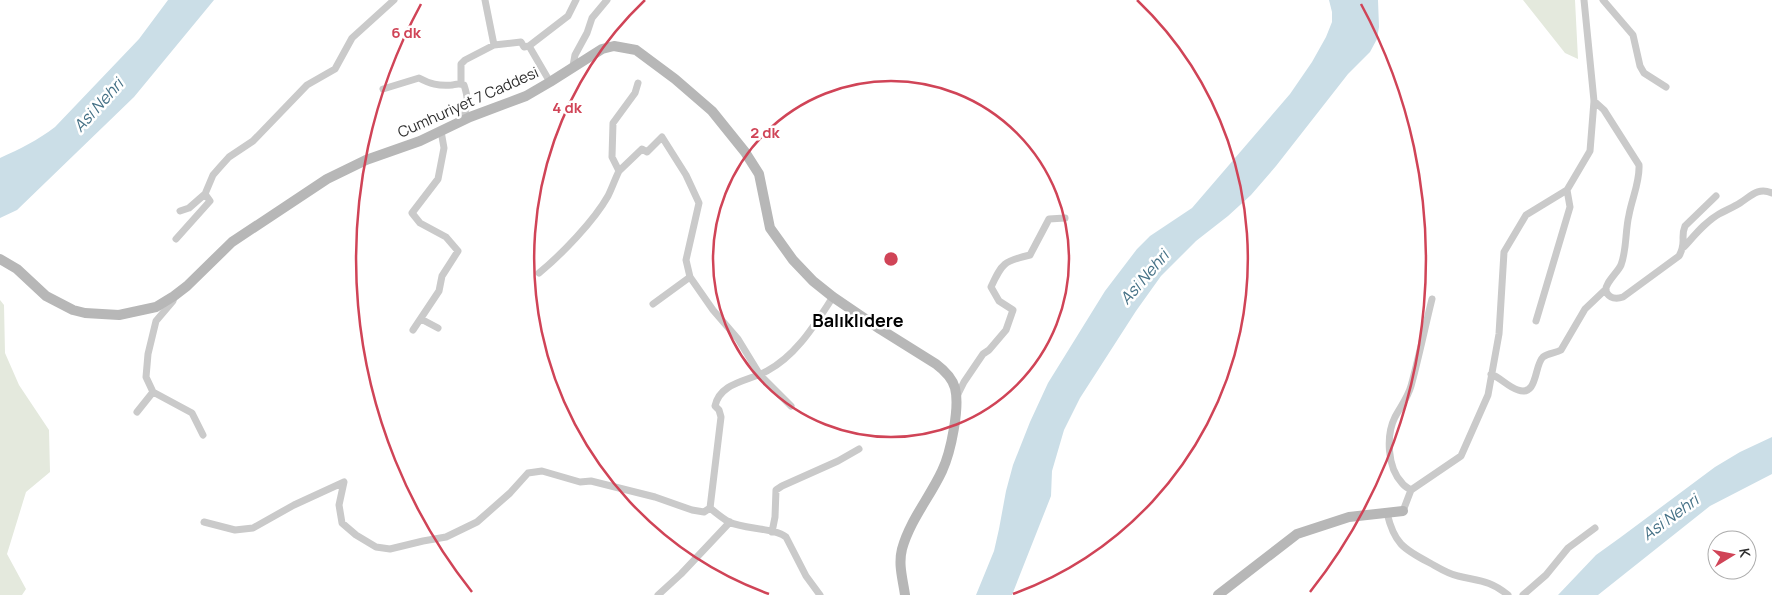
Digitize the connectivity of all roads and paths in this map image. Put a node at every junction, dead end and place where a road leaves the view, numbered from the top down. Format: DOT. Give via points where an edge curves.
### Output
graph roads {
  1 [pos="394,0"];
  2 [pos="485,0"];
  3 [pos="576,0"];
  4 [pos="607,0"];
  5 [pos="1584,0"];
  6 [pos="1603,0"];
  7 [pos="494,45"];
  8 [pos="529,46"];
  9 [pos="573,66"];
  10 [pos="550,82"];
  11 [pos="461,83"];
  12 [pos="638,83"];
  13 [pos="1666,87"];
  14 [pos="383,89"];
  15 [pos="1594,101"];
  16 [pos="462,121"];
  17 [pos="441,132"];
  18 [pos="618,171"];
  19 [pos="1567,190"];
  20 [pos="1772,193"];
  21 [pos="204,194"];
  22 [pos="1716,196"];
  23 [pos="180,211"];
  24 [pos="1065,218"];
  25 [pos="176,239"];
  26 [pos="1684,247"];
  27 [pos="0,259"];
  28 [pos="539,273"];
  29 [pos="690,276"];
  30 [pos="1606,289"];
  31 [pos="174,296"];
  32 [pos="834,297"];
  33 [pos="1432,298"];
  34 [pos="653,304"];
  35 [pos="422,319"];
  36 [pos="1536,321"];
  37 [pos="438,328"];
  38 [pos="413,330"];
  39 [pos="1491,374"];
  40 [pos="760,375"];
  41 [pos="153,392"];
  42 [pos="956,398"];
  43 [pos="791,406"];
  44 [pos="137,412"];
  45 [pos="204,434"];
  46 [pos="859,450"];
  47 [pos="1411,490"];
  48 [pos="710,508"];
  49 [pos="1403,511"];
  50 [pos="1387,513"];
  51 [pos="204,522"];
  52 [pos="730,522"];
  53 [pos="1595,528"];
  54 [pos="772,532"];
  55 [pos="658,595"];
  56 [pos="820,595"];
  57 [pos="905,595"];
  58 [pos="1218,595"];
  59 [pos="1508,595"];
  60 [pos="1523,595"];
  1 -- 21 [label="street" via="352,38 335,69 307,86 253,141 220,167"];
  2 -- 7 [label="street"];
  3 -- 8 [label="street" via="568,16"];
  4 -- 9 [label="street" via="592,18"];
  5 -- 15 [label="street"];
  6 -- 13 [label="street" via="1633,35 1644,72"];
  7 -- 8 [label="street" via="521,42 524,47"];
  7 -- 11 [label="street" via="461,64"];
  8 -- 10 [label="street"];
  9 -- 10 [label="main road, Cumhuriyet 7 Caddesi"];
  9 -- 32 [label="main road, Cumhuriyet 7 Caddesi" via="609,46 624,47 636,50 697,97 712,111 753,164 762,183 770,228 778,240 793,260"];
  10 -- 16 [label="main road, Cumhuriyet 7 Caddesi" via="526,96"];
  11 -- 14 [label="street" via="430,85 419,78"];
  11 -- 16 [label="street" via="468,100"];
  12 -- 18 [label="street" via="635,93 613,123 612,157"];
  15 -- 19 [label="street" via="1590,151"];
  15 -- 30 [label="street" via="1604,110 1639,165 1623,260"];
  16 -- 17 [label="main road, Cumhuriyet 7 Caddesi"];
  17 -- 31 [label="main road, Cumhuriyet 7 Caddesi" via="366,160 327,179 232,242"];
  17 -- 35 [label="street" via="444,148 438,179 412,213 420,223 446,237 458,251"];
  18 -- 28 [label="street" via="598,211 563,252"];
  18 -- 29 [label="street" via="642,149 647,152 662,137 699,203 686,260"];
  19 -- 36 [label="street" via="1570,207"];
  19 -- 39 [label="street" via="1526,215 1504,252 1499,334"];
  20 -- 26 [label="street" via="1761,190 1718,214"];
  21 -- 23 [label="street" via="189,208"];
  21 -- 25 [label="street" via="210,201"];
  22 -- 26 [label="street" via="1685,226"];
  24 -- 42 [label="street" via="1050,219 1030,255 1012,259 1000,268 991,287 999,301 1014,310 1006,330 983,354"];
  26 -- 30 [label="street" via="1679,256 1622,297 1612,298"];
  27 -- 31 [label="main road, Cumhuriyet 7 Caddesi" via="17,269 46,296 85,313 119,315 138,312 156,307"];
  29 -- 34 [label="street"];
  29 -- 40 [label="street" via="738,339"];
  30 -- 39 [label="street" via="1585,308 1561,350 1541,359 1530,389 1519,391"];
  31 -- 41 [label="street" via="156,321 148,354 146,377"];
  32 -- 40 [label="street" via="798,346"];
  32 -- 42 [label="main road, Cumhuriyet 7 Caddesi" via="944,370 953,382"];
  33 -- 47 [label="street" via="1409,393 1390,430 1389,442 1396,475"];
  35 -- 37 [label="street"];
  35 -- 38 [label="street"];
  39 -- 47 [label="street" via="1488,395 1462,456"];
  40 -- 43 [label="street"];
  40 -- 48 [label="street" via="732,384 716,400 715,406 721,417"];
  41 -- 44 [label="street"];
  41 -- 45 [label="street" via="192,413"];
  42 -- 57 [label="main road, Cumhuriyet 7 Caddesi" via="946,463 912,524 902,551 901,574"];
  46 -- 54 [label="street" via="776,490"];
  47 -- 49 [label="street"];
  48 -- 51 [label="street" via="704,512 692,510 655,497 542,471 528,473 477,522 446,537 390,549 376,547 356,536 342,523 339,505 344,482 253,528 235,530"];
  48 -- 52 [label="street"];
  49 -- 50 [label="main road"];
  50 -- 58 [label="main road" via="1348,517 1297,534"];
  50 -- 59 [label="street" via="1394,536 1409,552 1451,574 1492,584"];
  52 -- 54 [label="street"];
  52 -- 55 [label="street"];
  53 -- 60 [label="street" via="1568,548 1546,575"];
  54 -- 56 [label="street" via="781,533 786,538"];
}
